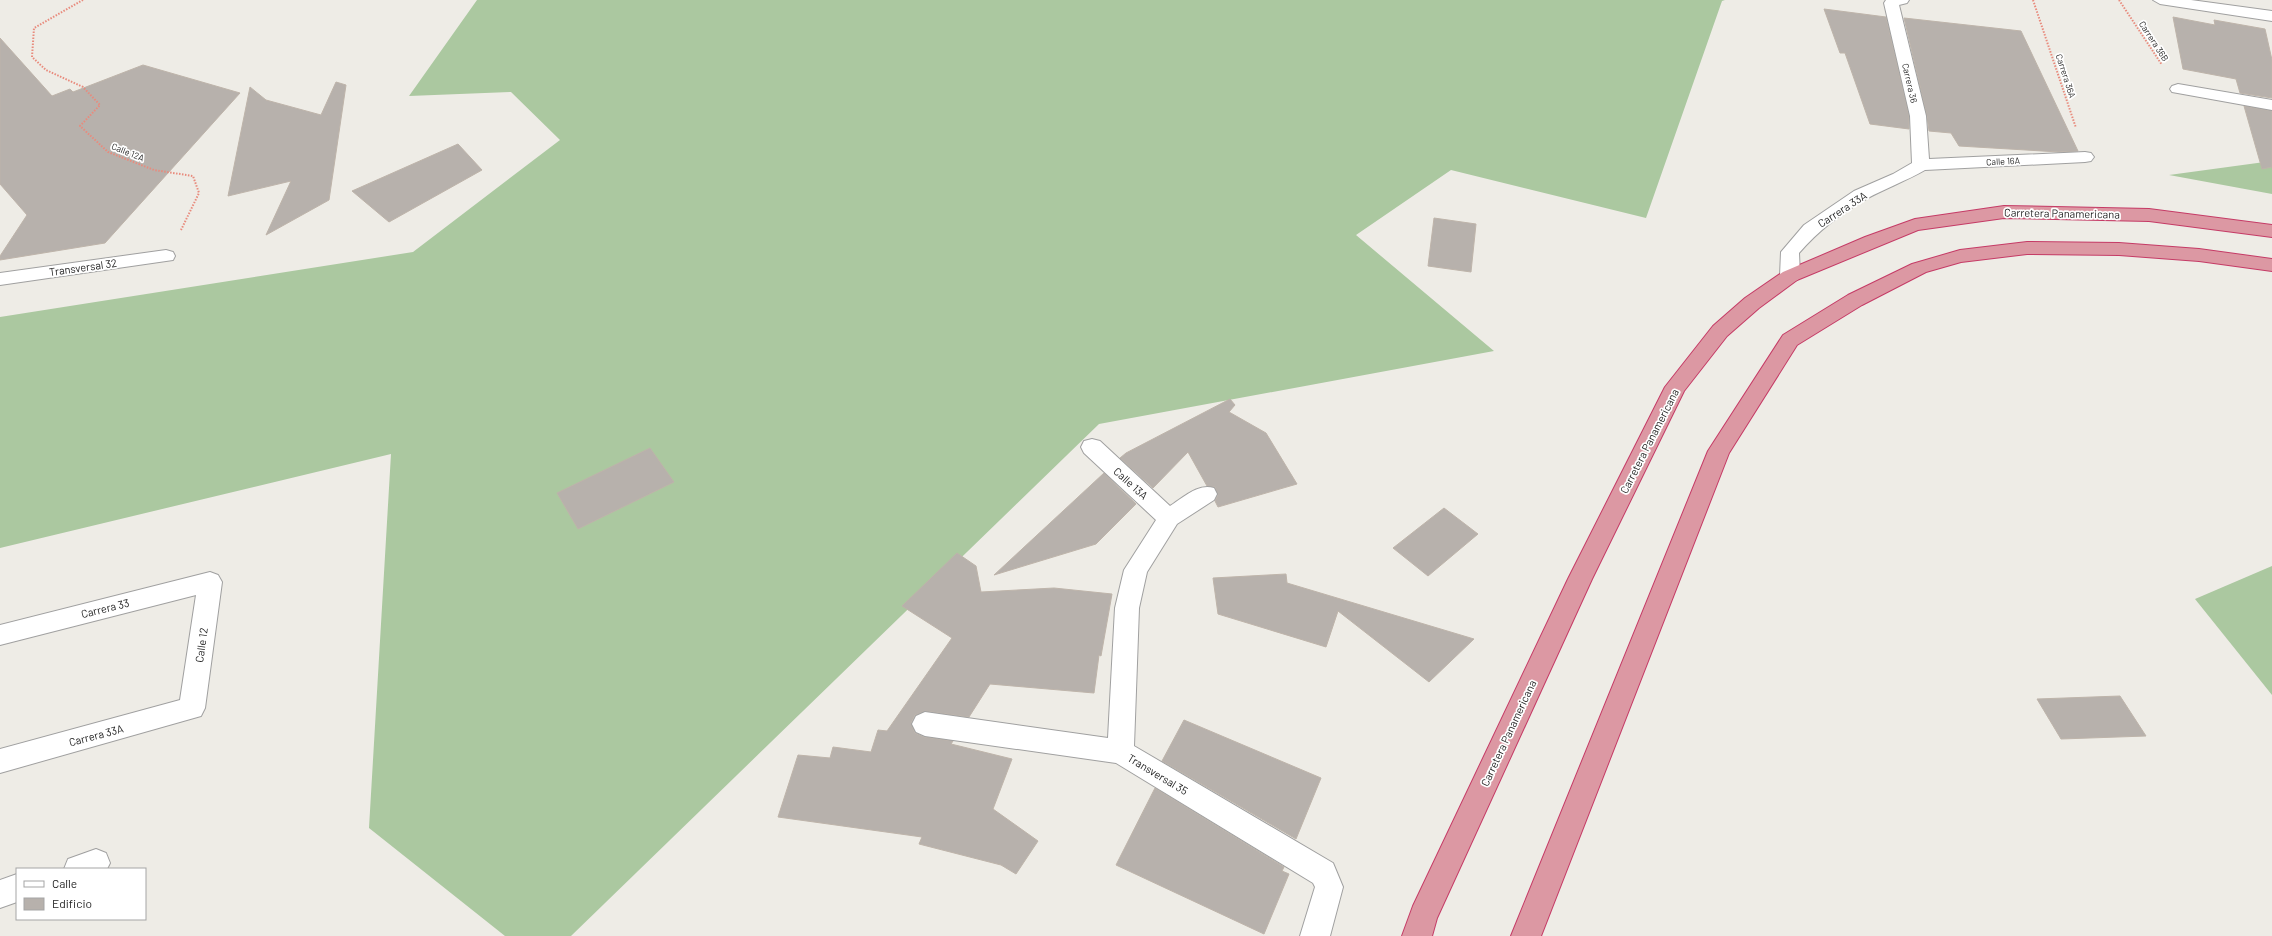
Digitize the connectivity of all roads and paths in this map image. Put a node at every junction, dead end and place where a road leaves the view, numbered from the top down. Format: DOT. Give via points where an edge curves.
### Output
graph roads {
  1 [pos="83,0"];
  2 [pos="2033,0"];
  3 [pos="2119,0"];
  4 [pos="2160,0"];
  5 [pos="1896,1"];
  6 [pos="2272,16"];
  7 [pos="2178,89"];
  8 [pos="2272,105"];
  9 [pos="2085,157"];
  10 [pos="1921,164"];
  11 [pos="2272,231"];
  12 [pos="166,256"];
  13 [pos="2272,266"];
  14 [pos="1790,276"];
  15 [pos="0,279"];
  16 [pos="1092,447"];
  17 [pos="1206,494"];
  18 [pos="1170,518"];
  19 [pos="210,582"];
  20 [pos="0,634"];
  21 [pos="192,708"];
  22 [pos="925,724"];
  23 [pos="1121,752"];
  24 [pos="0,761"];
  25 [pos="16,888"];
  26 [pos="0,894"];
  27 [pos="1314,936"];
  28 [pos="1417,936"];
  29 [pos="1526,936"];
  1 -- 12 [label="path, Calle 12A" via="34,28 32,57 46,70 83,87 100,105 80,126 108,152 154,170 193,176 199,193 190,217"];
  2 -- 9 [label="path, Carrera 36A"];
  3 -- 7 [label="path, Carrera 36B"];
  4 -- 6 [label="street"];
  5 -- 10 [label="street, Carrera 36" via="1918,116"];
  7 -- 8 [label="street"];
  9 -- 10 [label="street, Calle 16A"];
  10 -- 14 [label="street, Carrera 33A" via="1899,178 1860,195 1810,229 1790,252"];
  11 -- 14 [label="highway, Carretera Panamericana" via="2149,215 2004,212 1915,225 1827,258"];
  12 -- 15 [label="street, Transversal 32"];
  13 -- 29 [label="highway" via="2199,255 2119,248 2027,248 1960,256 1919,268 1855,300 1790,340 1719,451"];
  14 -- 28 [label="highway, Carretera Panamericana" via="1720,331 1675,386 1580,579 1423,916"];
  16 -- 18 [label="street, Calle 13A"];
  17 -- 18 [label="street, Transversal 35"];
  18 -- 23 [label="street, Transversal 35" via="1136,570 1127,608"];
  19 -- 20 [label="street, Carrera 33"];
  19 -- 21 [label="street, Calle 12"];
  21 -- 24 [label="street, Carrera 33A"];
  22 -- 23 [label="street"];
  23 -- 27 [label="street, Transversal 35" via="1323,873 1328,887"];
  25 -- 26 [label="street"];
}
